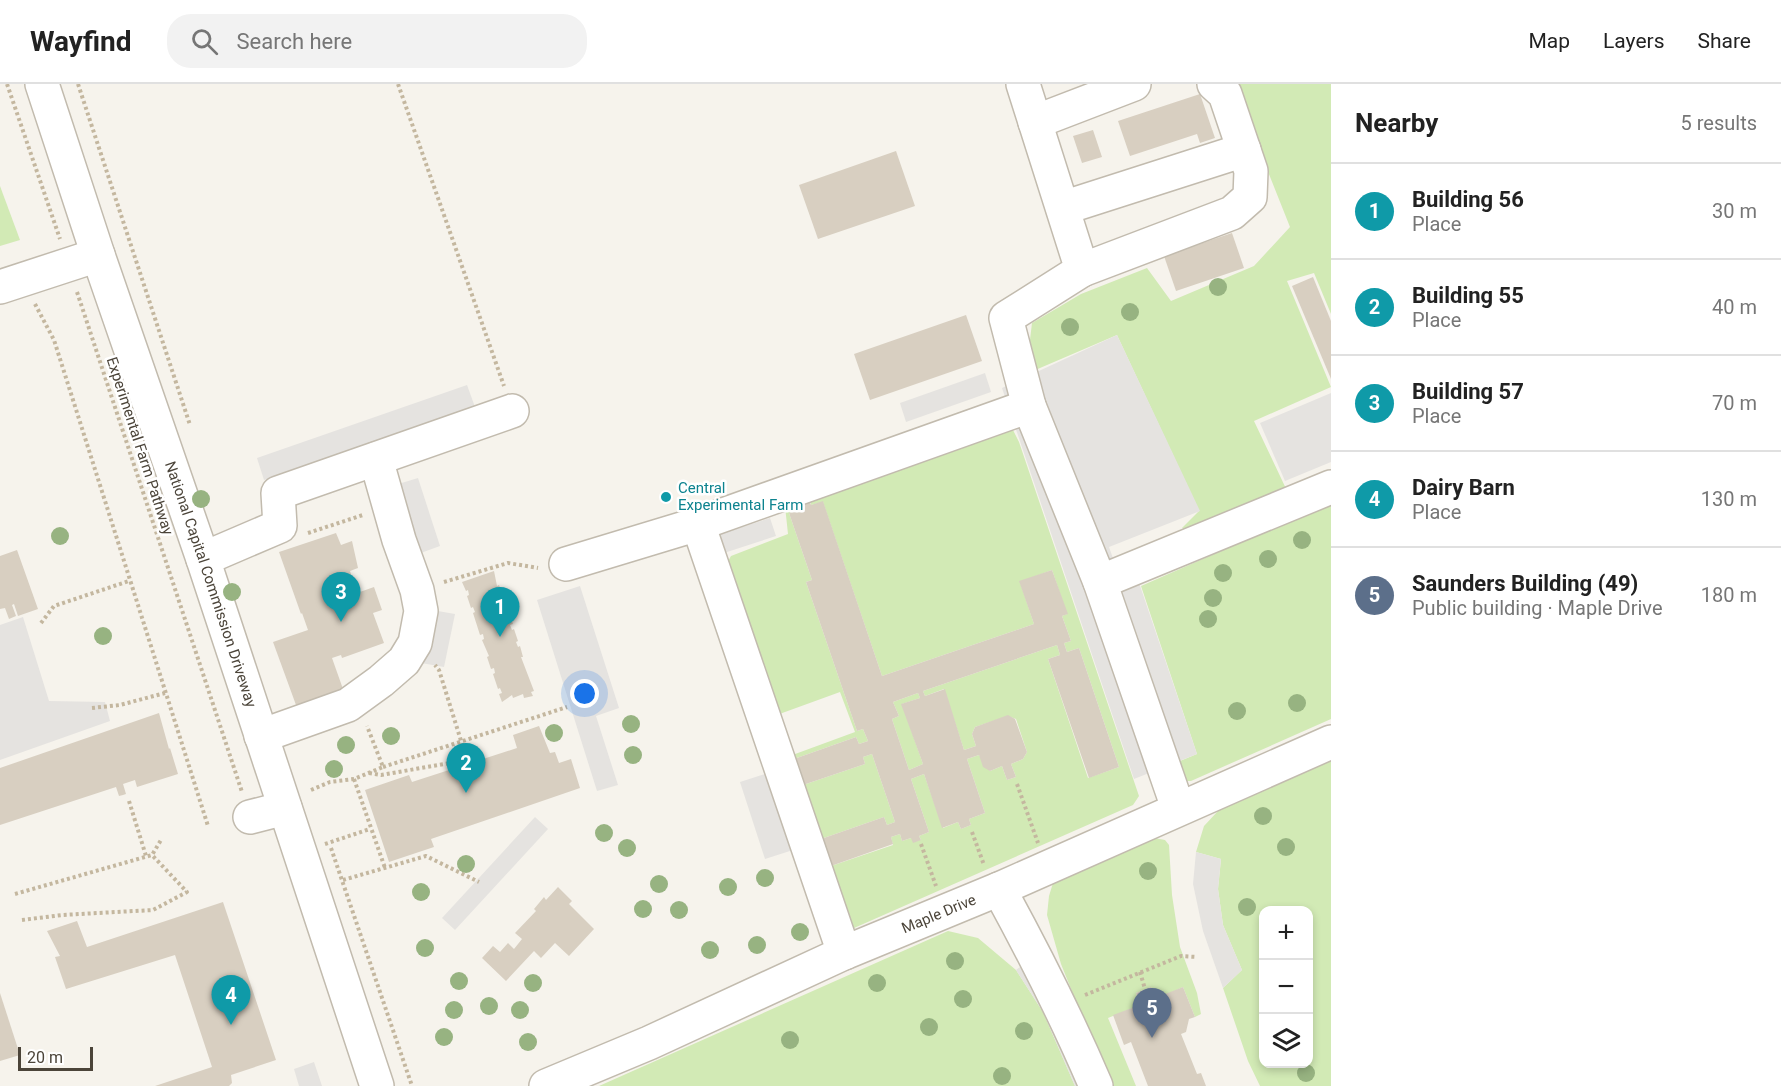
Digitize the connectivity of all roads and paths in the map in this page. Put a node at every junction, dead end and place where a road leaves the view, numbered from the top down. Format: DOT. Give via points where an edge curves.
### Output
graph roads {
  1 [pos="7,84"];
  2 [pos="42,84"];
  3 [pos="398,84"];
  4 [pos="1023,84"];
  5 [pos="1134,84"];
  6 [pos="1214,84"];
  7 [pos="1035,122"];
  8 [pos="1244,150"];
  9 [pos="1063,208"];
  10 [pos="83,260"];
  11 [pos="1082,270"];
  12 [pos="9,284"];
  13 [pos="1029,406"];
  14 [pos="512,411"];
  15 [pos="376,459"];
  16 [pos="1331,487"];
  17 [pos="390,506"];
  18 [pos="698,524"];
  19 [pos="298,537"];
  20 [pos="202,559"];
  21 [pos="557,566"];
  22 [pos="129,581"];
  23 [pos="1100,582"];
  24 [pos="417,590"];
  25 [pos="40,623"];
  26 [pos="415,643"];
  27 [pos="165,693"];
  28 [pos="355,700"];
  29 [pos="567,707"];
  30 [pos="92,708"];
  31 [pos="261,736"];
  32 [pos="461,742"];
  33 [pos="1331,742"];
  34 [pos="383,767"];
  35 [pos="369,773"];
  36 [pos="354,779"];
  37 [pos="1017,784"];
  38 [pos="298,799"];
  39 [pos="129,801"];
  40 [pos="1178,808"];
  41 [pos="250,817"];
  42 [pos="208,826"];
  43 [pos="370,829"];
  44 [pos="972,832"];
  45 [pos="161,840"];
  46 [pos="921,844"];
  47 [pos="1041,850"];
  48 [pos="299,852"];
  49 [pos="152,855"];
  50 [pos="146,856"];
  51 [pos="385,868"];
  52 [pos="343,880"];
  53 [pos="993,881"];
  54 [pos="479,882"];
  55 [pos="15,894"];
  56 [pos="940,895"];
  57 [pos="22,920"];
  58 [pos="844,953"];
  59 [pos="1197,957"];
  60 [pos="1140,972"];
  61 [pos="1145,989"];
  62 [pos="1066,1017"];
  63 [pos="377,1086"];
  64 [pos="546,1086"];
  65 [pos="1095,1086"];
  1 -- 10 [label="path, Experimental Farm Pathway"];
  2 -- 10 [label="street, National Capital Commission Driveway"];
  3 -- 14 [label="path"];
  4 -- 7 [label="street"];
  5 -- 7 [label="street"];
  6 -- 8 [label="street" via="1226,94"];
  7 -- 9 [label="street"];
  8 -- 9 [label="street"];
  8 -- 11 [label="street" via="1251,171 1250,197 1232,213"];
  9 -- 11 [label="street"];
  10 -- 12 [label="street"];
  10 -- 20 [label="street, National Capital Commission Driveway"];
  10 -- 41 [label="path, Experimental Farm Pathway"];
  11 -- 13 [label="street" via="1006,318"];
  12 -- 22 [label="path" via="39,311 54,340"];
  13 -- 18 [label="street"];
  13 -- 23 [label="street"];
  14 -- 15 [label="street"];
  15 -- 17 [label="street"];
  15 -- 20 [label="street" via="278,493 280,525"];
  16 -- 23 [label="street"];
  17 -- 19 [label="path"];
  17 -- 24 [label="street"];
  18 -- 21 [label="street"];
  18 -- 58 [label="street"];
  20 -- 31 [label="street, National Capital Commission Driveway"];
  21 -- 24 [label="path" via="508,563"];
  22 -- 25 [label="path" via="54,606"];
  22 -- 27 [label="path"];
  23 -- 40 [label="street"];
  24 -- 26 [label="street" via="421,611"];
  26 -- 28 [label="street" via="404,661"];
  26 -- 32 [label="path" via="439,670"];
  27 -- 30 [label="path"];
  27 -- 42 [label="path"];
  28 -- 31 [label="street"];
  28 -- 34 [label="path"];
  29 -- 32 [label="path"];
  31 -- 38 [label="street, National Capital Commission Driveway"];
  32 -- 34 [label="path"];
  32 -- 35 [label="path" via="467,760 381,775"];
  33 -- 40 [label="street, Maple Drive"];
  34 -- 35 [label="path"];
  35 -- 36 [label="path"];
  36 -- 38 [label="path" via="330,782"];
  36 -- 43 [label="path"];
  37 -- 47 [label="path"];
  38 -- 41 [label="street"];
  38 -- 48 [label="street, National Capital Commission Driveway"];
  39 -- 50 [label="path"];
  40 -- 53 [label="street, Maple Drive"];
  43 -- 48 [label="path"];
  43 -- 51 [label="path"];
  44 -- 53 [label="path"];
  45 -- 49 [label="path"];
  46 -- 56 [label="path"];
  48 -- 63 [label="street, National Capital Commission Driveway"];
  49 -- 50 [label="path"];
  49 -- 57 [label="path" via="187,892 153,910"];
  50 -- 55 [label="path"];
  51 -- 52 [label="path"];
  51 -- 54 [label="path" via="426,856"];
  53 -- 58 [label="street, Maple Drive"];
  53 -- 62 [label="street"];
  58 -- 64 [label="street, Maple Drive"];
  59 -- 60 [label="path" via="1181,956"];
  60 -- 61 [label="path"];
  60 -- 62 [label="path" via="1087,994"];
  62 -- 65 [label="street"];
}
